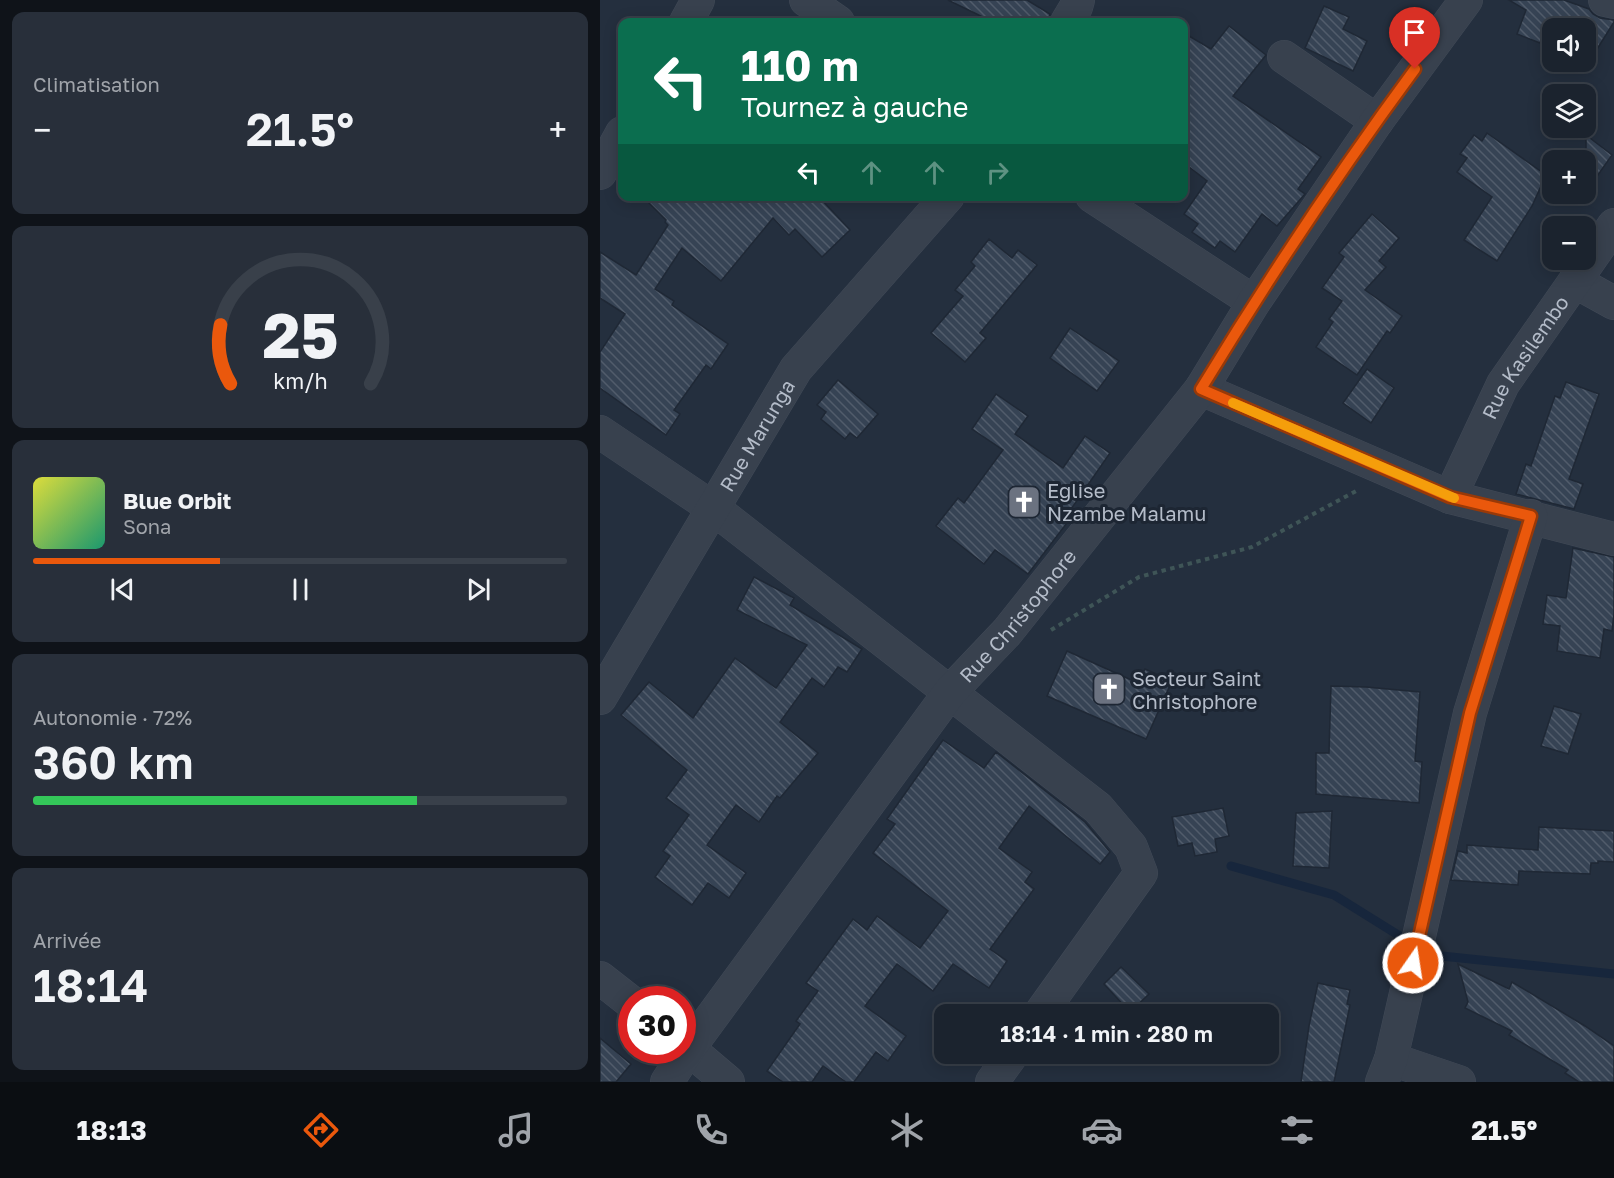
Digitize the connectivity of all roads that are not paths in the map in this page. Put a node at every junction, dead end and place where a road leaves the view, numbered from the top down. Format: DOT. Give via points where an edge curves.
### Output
graph roads {
  1 [pos="698,0"];
  2 [pos="806,0"];
  3 [pos="1077,0"];
  4 [pos="1466,0"];
  5 [pos="1605,0"];
  6 [pos="1614,2"];
  7 [pos="688,18"];
  8 [pos="832,18"];
  9 [pos="1069,18"];
  10 [pos="1284,57"];
  11 [pos="1377,121"];
  12 [pos="618,140"];
  13 [pos="600,173"];
  14 [pos="944,201"];
  15 [pos="1100,201"];
  16 [pos="1614,225"];
  17 [pos="1576,282"];
  18 [pos="1254,302"];
  19 [pos="1614,303"];
  20 [pos="1201,389"];
  21 [pos="600,432"];
  22 [pos="1450,497"];
  23 [pos="712,508"];
  24 [pos="1531,516"];
  25 [pos="1614,539"];
  26 [pos="950,692"];
  27 [pos="600,699"];
  28 [pos="600,978"];
  29 [pos="618,992"];
  30 [pos="1047,1004"];
  31 [pos="696,1032"];
  32 [pos="696,1054"];
  33 [pos="676,1064"];
  34 [pos="1005,1064"];
  35 [pos="1387,1070"];
  36 [pos="667,1082"];
  37 [pos="728,1082"];
  38 [pos="992,1082"];
  39 [pos="1459,1082"];
  1 -- 7 [label="street"];
  2 -- 8 [label="street"];
  3 -- 9 [label="street"];
  4 -- 11 [label="street, Rue Christophore"];
  5 -- 6 [label="street"];
  10 -- 11 [label="street"];
  11 -- 18 [label="street, Rue Christophore"];
  12 -- 13 [label="street"];
  14 -- 23 [label="street, Rue Marunga" via="796,369"];
  15 -- 18 [label="street"];
  16 -- 17 [label="street, Rue Kasilembo"];
  17 -- 19 [label="street"];
  17 -- 22 [label="street, Rue Kasilembo" via="1503,384"];
  18 -- 20 [label="street, Rue Christophore"];
  20 -- 22 [label="street"];
  20 -- 26 [label="street, Rue Christophore" via="1007,632"];
  21 -- 23 [label="street"];
  22 -- 24 [label="street"];
  23 -- 26 [label="street"];
  23 -- 27 [label="street, Rue Marunga"];
  24 -- 25 [label="street"];
  24 -- 35 [label="street" via="1470,713"];
  26 -- 30 [label="street" via="1098,808 1131,847 1141,873"];
  26 -- 31 [label="street, Rue Christophore"];
  28 -- 29 [label="street"];
  32 -- 37 [label="street"];
  33 -- 36 [label="street, Rue Christophore"];
  34 -- 38 [label="street"];
  35 -- 39 [label="street"];
}
